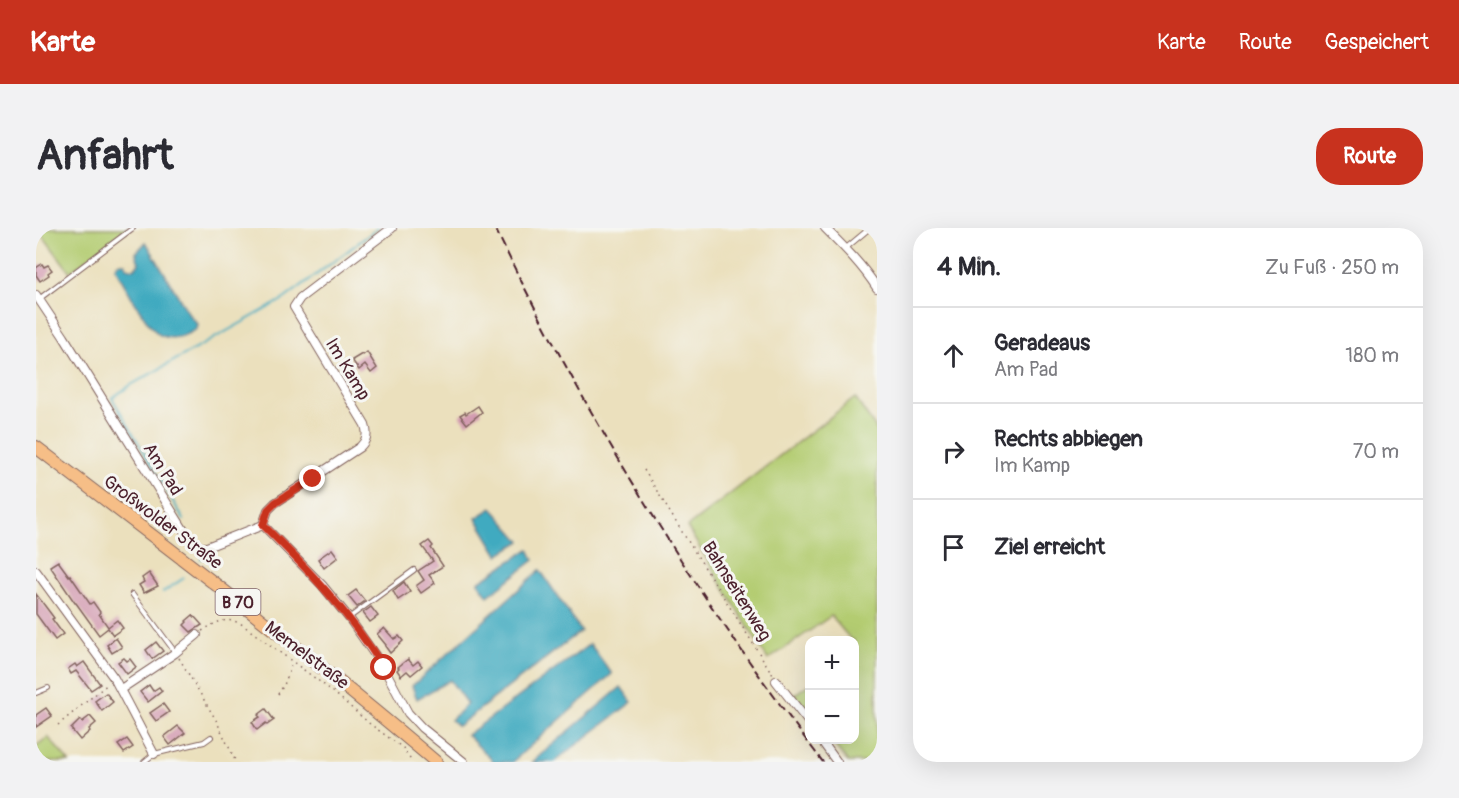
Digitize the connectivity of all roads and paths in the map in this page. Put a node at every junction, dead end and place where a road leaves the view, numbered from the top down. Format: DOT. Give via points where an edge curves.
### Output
graph roads {
  1 [pos="133,228"];
  2 [pos="392,228"];
  3 [pos="825,228"];
  4 [pos="870,228"];
  5 [pos="846,248"];
  6 [pos="877,288"];
  7 [pos="37,297"];
  8 [pos="36,447"];
  9 [pos="644,470"];
  10 [pos="263,525"];
  11 [pos="414,570"];
  12 [pos="37,574"];
  13 [pos="132,594"];
  14 [pos="349,618"];
  15 [pos="196,635"];
  16 [pos="176,653"];
  17 [pos="292,663"];
  18 [pos="114,678"];
  19 [pos="776,681"];
  20 [pos="48,688"];
  21 [pos="121,689"];
  22 [pos="36,693"];
  23 [pos="278,694"];
  24 [pos="805,718"];
  25 [pos="58,725"];
  26 [pos="211,737"];
  27 [pos="824,744"];
  28 [pos="154,754"];
  29 [pos="144,762"];
  30 [pos="237,762"];
  31 [pos="412,762"];
  32 [pos="436,762"];
  33 [pos="464,762"];
  34 [pos="837,762"];
  1 -- 7 [label="lane"];
  2 -- 10 [label="street, Im Kamp" via="300,298 294,307 365,425 366,440 275,503"];
  3 -- 5 [label="street"];
  4 -- 5 [label="lane"];
  5 -- 6 [label="street"];
  7 -- 10 [label="street, Am Pad" via="191,542 207,547"];
  8 -- 32 [label="main road, Großwolder Straße / B 70" via="251,612"];
  9 -- 19 [label="path, Bahnseitenweg"];
  10 -- 14 [label="street"];
  11 -- 14 [label="lane"];
  12 -- 18 [label="street"];
  13 -- 16 [label="lane"];
  14 -- 33 [label="street" via="384,668 408,713"];
  15 -- 16 [label="street"];
  15 -- 17 [label="path, Memelstraße" via="215,623 230,620 240,623"];
  16 -- 21 [label="street"];
  16 -- 30 [label="path"];
  17 -- 23 [label="path"];
  17 -- 31 [label="path, Memelstraße" via="403,748"];
  18 -- 21 [label="street"];
  18 -- 25 [label="path"];
  19 -- 24 [label="street"];
  20 -- 22 [label="lane"];
  21 -- 28 [label="street"];
  26 -- 28 [label="lane"];
  27 -- 34 [label="street"];
  28 -- 29 [label="lane"];
}
